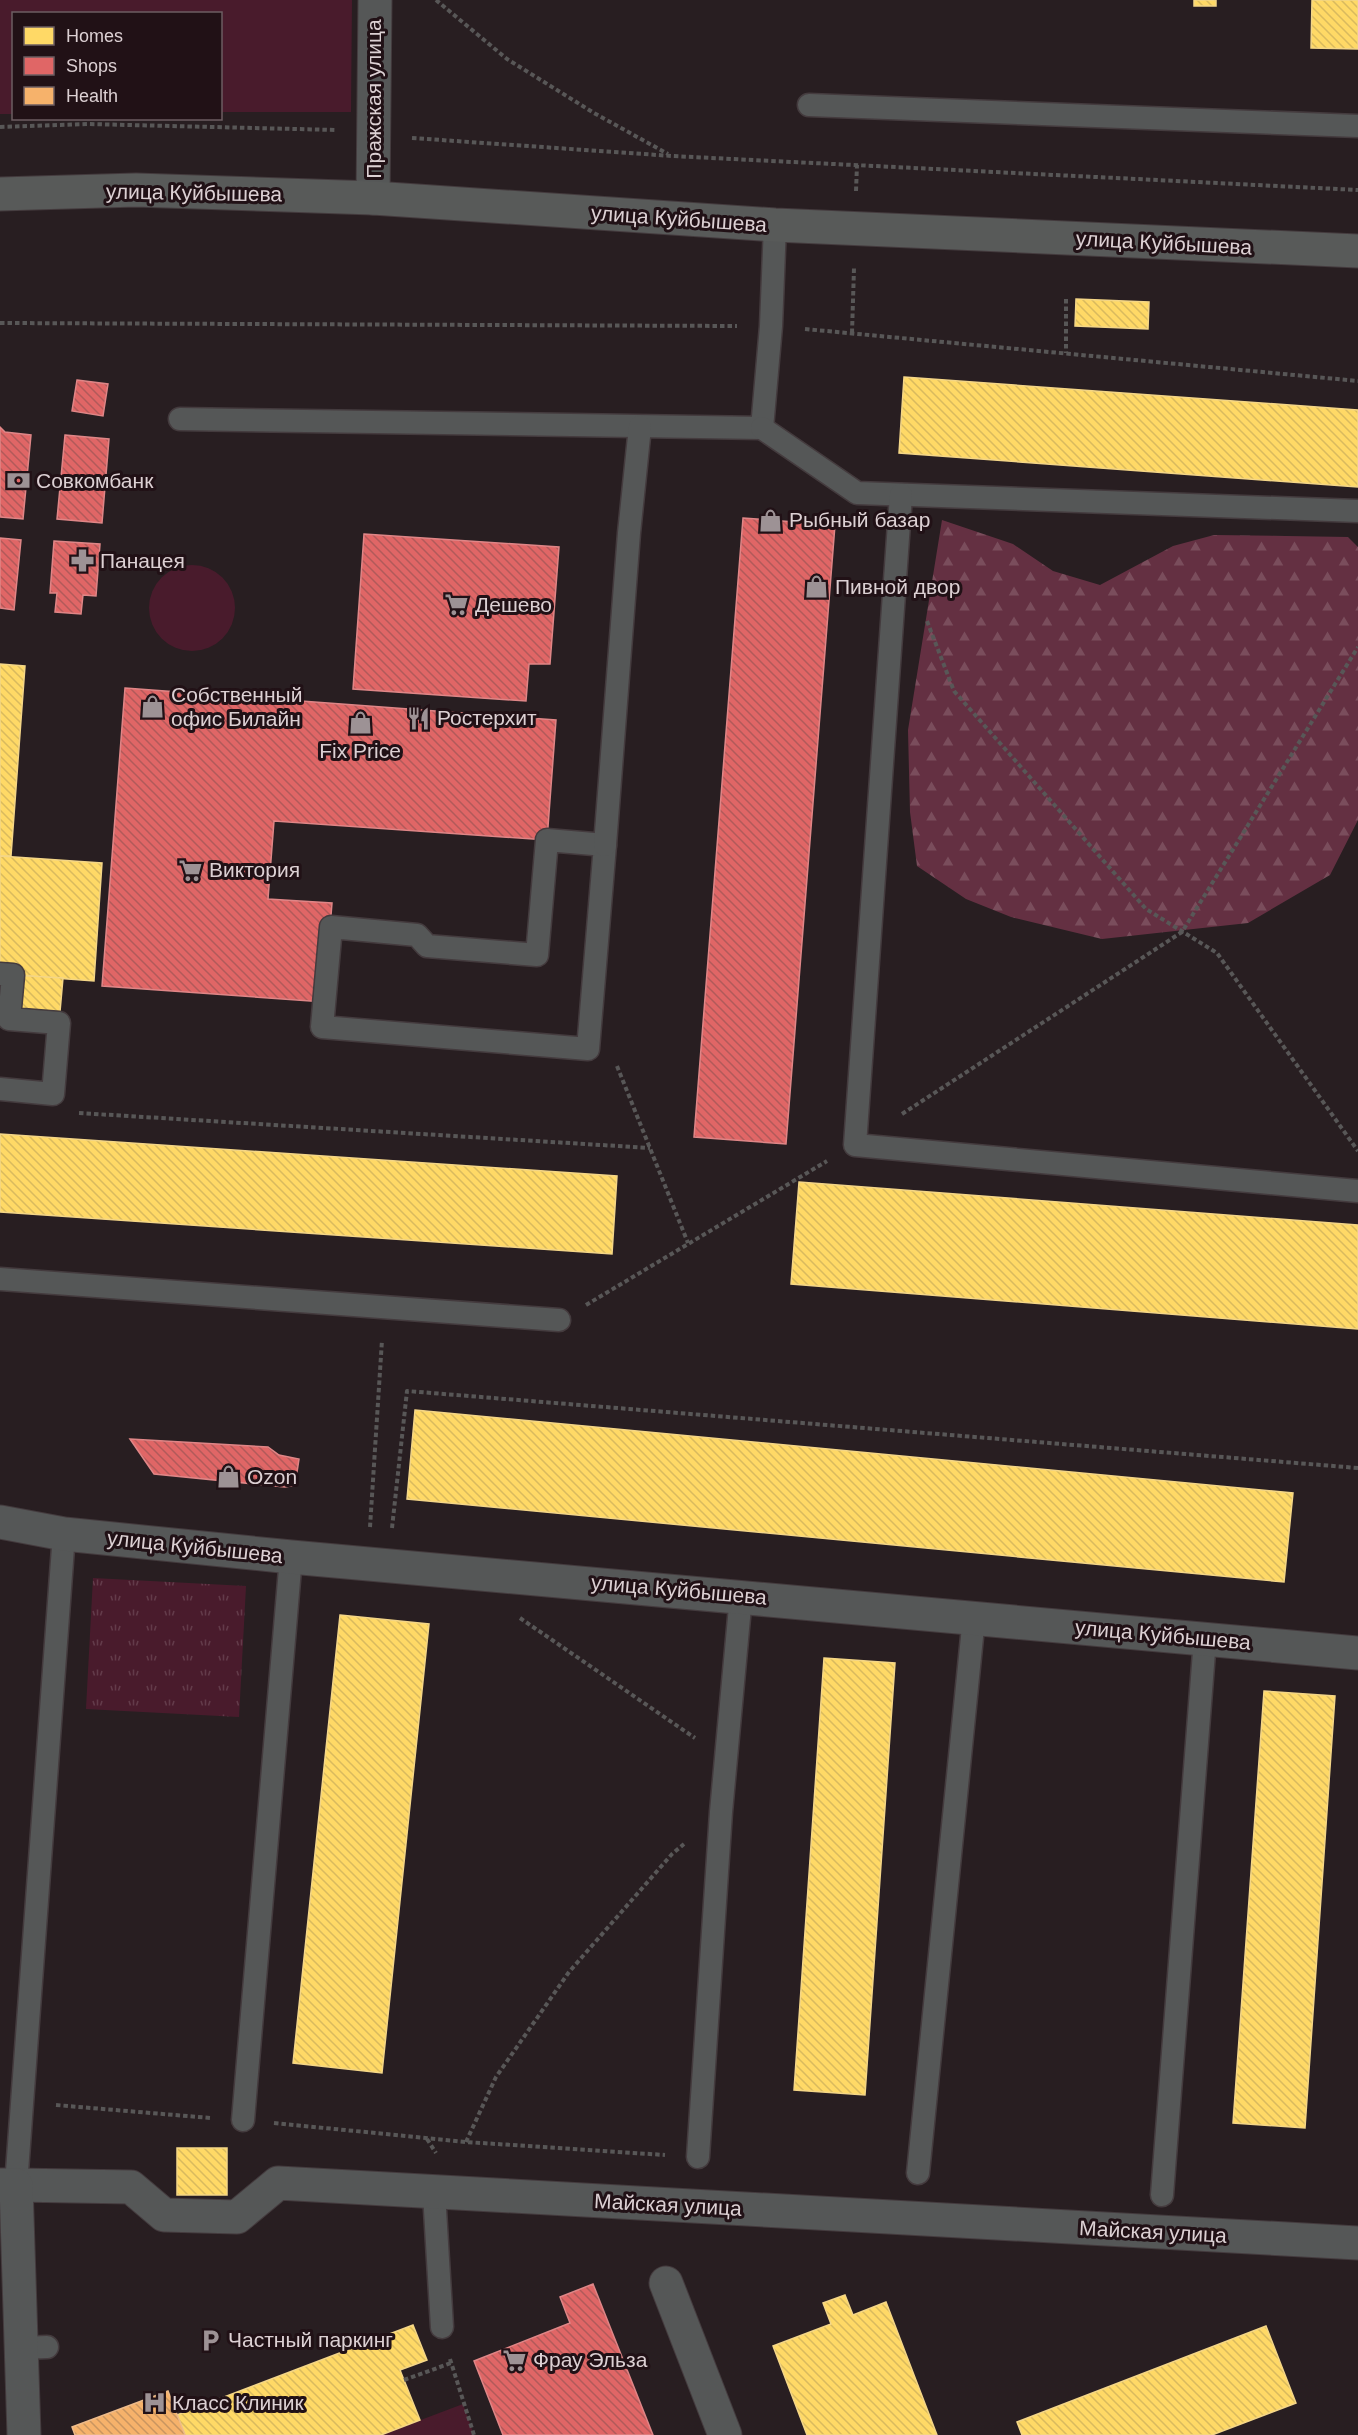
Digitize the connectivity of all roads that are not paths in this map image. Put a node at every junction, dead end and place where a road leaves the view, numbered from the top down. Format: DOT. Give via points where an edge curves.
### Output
graph roads {
  1 [pos="375,0"];
  2 [pos="809,105"];
  3 [pos="1358,126"];
  4 [pos="0,194"];
  5 [pos="373,198"];
  6 [pos="775,225"];
  7 [pos="1358,251"];
  8 [pos="180,419"];
  9 [pos="640,427"];
  10 [pos="762,428"];
  11 [pos="901,495"];
  12 [pos="1358,511"];
  13 [pos="605,845"];
  14 [pos="0,974"];
  15 [pos="0,1089"];
  16 [pos="1358,1191"];
  17 [pos="0,1279"];
  18 [pos="559,1320"];
  19 [pos="0,1522"];
  20 [pos="64,1534"];
  21 [pos="291,1557"];
  22 [pos="741,1596"];
  23 [pos="974,1617"];
  24 [pos="1205,1639"];
  25 [pos="1358,1653"];
  26 [pos="243,2120"];
  27 [pos="698,2157"];
  28 [pos="918,2173"];
  29 [pos="8,2185"];
  30 [pos="434,2193"];
  31 [pos="1162,2195"];
  32 [pos="1358,2243"];
  33 [pos="666,2283"];
  34 [pos="441,2327"];
  35 [pos="24,2435"];
  36 [pos="725,2435"];
  1 -- 5 [label="street, Пражская улица"];
  2 -- 3 [label="lane"];
  4 -- 5 [label="main road, улица Куйбышева" via="136,190"];
  5 -- 6 [label="main road, улица Куйбышева"];
  6 -- 7 [label="main road, улица Куйбышева"];
  6 -- 10 [label="lane"];
  8 -- 9 [label="lane"];
  9 -- 10 [label="lane"];
  9 -- 13 [label="lane"];
  10 -- 11 [label="lane" via="857,493"];
  11 -- 12 [label="lane"];
  11 -- 16 [label="lane" via="855,1145"];
  13 -- 13 [label="lane" via="547,840 537,955 427,946 417,935 331,927 322,1027 588,1049"];
  14 -- 15 [label="lane" via="13,975 9,1019 59,1023 53,1094"];
  17 -- 18 [label="lane"];
  19 -- 20 [label="street, улица Куйбышева"];
  20 -- 21 [label="street, улица Куйбышева"];
  20 -- 29 [label="lane" via="23,2103"];
  21 -- 22 [label="street, улица Куйбышева"];
  21 -- 26 [label="lane"];
  22 -- 23 [label="street, улица Куйбышева"];
  22 -- 27 [label="lane" via="725,1759"];
  23 -- 24 [label="street, улица Куйбышева"];
  23 -- 28 [label="lane"];
  24 -- 25 [label="street, улица Куйбышева"];
  24 -- 31 [label="lane"];
  29 -- 30 [label="street, Майская улица" via="131,2187 164,2215 237,2217 278,2183"];
  29 -- 35 [label="street" via="34,2347"];
  30 -- 32 [label="street, Майская улица"];
  30 -- 34 [label="lane"];
  33 -- 36 [label="street"];
}
